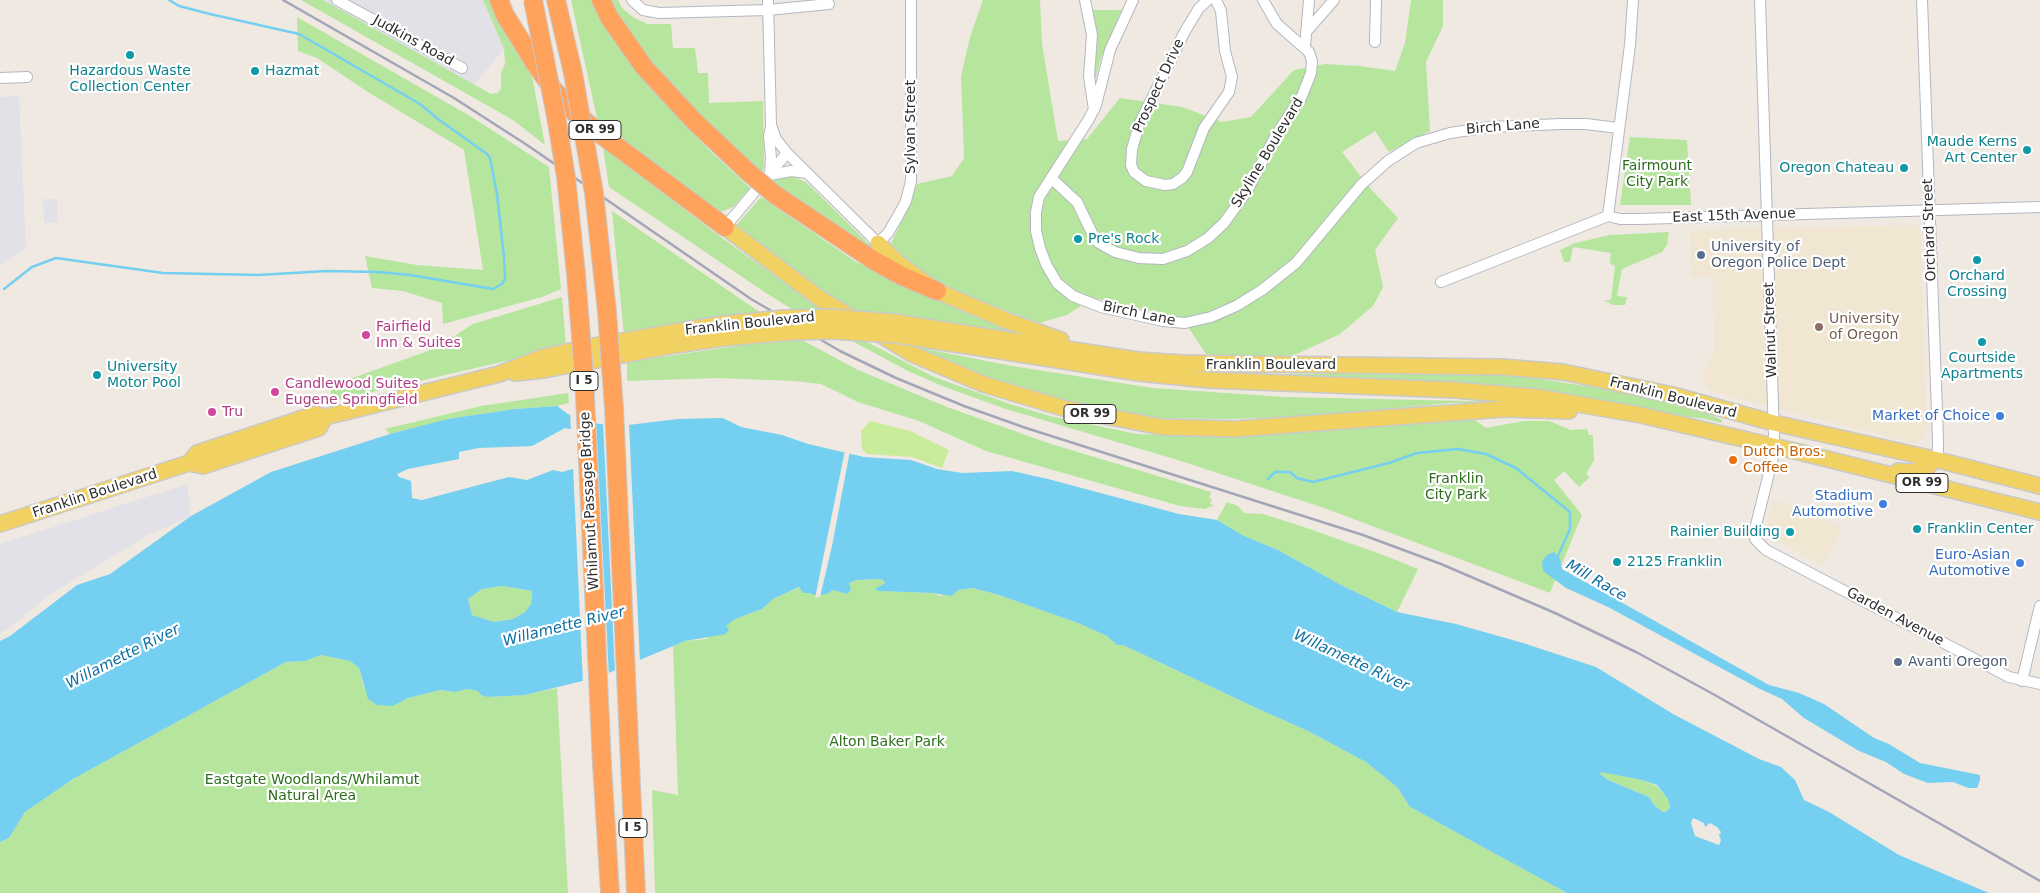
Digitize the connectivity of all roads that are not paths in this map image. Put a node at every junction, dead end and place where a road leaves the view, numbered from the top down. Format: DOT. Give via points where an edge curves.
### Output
graph roads {
  1 [pos="337,0"];
  2 [pos="499,0"];
  3 [pos="533,0"];
  4 [pos="556,0"];
  5 [pos="601,0"];
  6 [pos="632,0"];
  7 [pos="911,0"];
  8 [pos="1084,0"];
  9 [pos="1133,0"];
  10 [pos="1208,0"];
  11 [pos="1216,0"];
  12 [pos="1263,0"];
  13 [pos="1309,0"];
  14 [pos="1334,0"];
  15 [pos="1376,0"];
  16 [pos="1633,0"];
  17 [pos="1760,0"];
  18 [pos="1922,0"];
  19 [pos="829,4"];
  20 [pos="768,5"];
  21 [pos="1306,32"];
  22 [pos="1375,42"];
  23 [pos="1304,47"];
  24 [pos="462,68"];
  25 [pos="27,77"];
  26 [pos="0,78"];
  27 [pos="1094,110"];
  28 [pos="771,125"];
  29 [pos="1618,128"];
  30 [pos="787,153"];
  31 [pos="807,173"];
  32 [pos="770,175"];
  33 [pos="1051,178"];
  34 [pos="2040,207"];
  35 [pos="1930,210"];
  36 [pos="1767,215"];
  37 [pos="1608,216"];
  38 [pos="725,227"];
  39 [pos="878,243"];
  40 [pos="1441,282"];
  41 [pos="937,291"];
  42 [pos="1014,347"];
  43 [pos="1096,352"];
  44 [pos="1641,415"];
  45 [pos="1774,424"];
  46 [pos="1774,447"];
  47 [pos="1803,453"];
  48 [pos="1934,459"];
  49 [pos="2040,486"];
  50 [pos="2040,512"];
  51 [pos="0,524"];
  52 [pos="1755,538"];
  53 [pos="2040,606"];
  54 [pos="2022,681"];
  55 [pos="2040,684"];
  56 [pos="610,893"];
  57 [pos="636,893"];
  1 -- 24 [label="street, Judkins Road"];
  2 -- 38 [label="highway, OR 99" via="505,16 534,62 573,111"];
  3 -- 56 [label="highway, Whilamut Passage Bridge / I 5, bridge" via="556,116 576,274"];
  4 -- 57 [label="highway, Whilamut Passage Bridge / I 5, bridge" via="573,73 594,193 606,312 614,408"];
  5 -- 41 [label="highway, bridge" via="644,67 747,171 774,194 873,260"];
  6 -- 20 [label="street" via="644,10 659,13"];
  7 -- 39 [label="street, Sylvan Street" via="911,181 906,201 888,233"];
  8 -- 27 [label="street" via="1092,35 1088,76"];
  9 -- 27 [label="street, Birch Lane" via="1110,50"];
  10 -- 11 [label="street, Prospect Drive" via="1199,8 1184,33 1139,125 1132,149 1132,165 1134,172 1146,182 1165,185 1182,178 1204,128 1229,92 1232,77 1221,11"];
  12 -- 23 [label="street" via="1277,24"];
  13 -- 21 [label="street"];
  14 -- 21 [label="street"];
  15 -- 22 [label="street"];
  16 -- 29 [label="street"];
  17 -- 36 [label="street, Walnut Street"];
  18 -- 35 [label="street, Orchard Street"];
  19 -- 20 [label="street"];
  20 -- 28 [label="street"];
  21 -- 23 [label="street"];
  23 -- 33 [label="street, Skyline Boulevard" via="1312,61 1310,80 1302,96 1276,135 1247,191 1217,230 1186,252 1154,260 1127,256 1105,248 1090,231 1077,202"];
  25 -- 26 [label="street"];
  27 -- 33 [label="street, Birch Lane"];
  28 -- 30 [label="street"];
  28 -- 32 [label="street"];
  29 -- 33 [label="street, Birch Lane" via="1586,124 1490,127 1450,133 1416,143 1388,160 1361,185 1296,263 1279,277 1236,306 1211,317 1185,323 1101,307 1072,296 1057,283 1042,256 1036,231 1039,197"];
  29 -- 37 [label="street"];
  30 -- 31 [label="street"];
  30 -- 32 [label="street"];
  31 -- 32 [label="street" via="791,171"];
  31 -- 39 [label="street"];
  32 -- 38 [label="street"];
  34 -- 35 [label="street, East 15th Avenue"];
  35 -- 36 [label="street, East 15th Avenue"];
  35 -- 48 [label="street, Orchard Street" via="1938,440"];
  36 -- 37 [label="street, East 15th Avenue" via="1639,219"];
  36 -- 45 [label="street, Walnut Street"];
  37 -- 40 [label="street, East 15th Avenue"];
  38 -- 44 [label="main road, OR 99" via="819,298 912,354 983,384 1063,408 1162,427 1235,430 1504,410"];
  39 -- 41 [label="main road" via="903,267"];
  41 -- 43 [label="main road" via="1005,320"];
  42 -- 43 [label="main road, Franklin Boulevard"];
  42 -- 44 [label="main road, Franklin Boulevard" via="1139,373 1208,380 1502,393"];
  42 -- 51 [label="main road, Franklin Boulevard, bridge" via="894,322 831,317 722,324 675,338 588,347 543,357 499,374 325,417 315,414 197,453 189,463"];
  43 -- 45 [label="main road, Franklin Boulevard / OR 99" via="1138,360 1230,365 1445,365 1563,372 1673,395"];
  44 -- 46 [label="main road, Franklin Boulevard / OR 99"];
  45 -- 46 [label="street, Walnut Street"];
  45 -- 48 [label="main road, Franklin Boulevard / OR 99"];
  46 -- 47 [label="main road, Franklin Boulevard / OR 99"];
  46 -- 52 [label="street, Walnut Street"];
  47 -- 48 [label="main road" via="1847,458 1908,472 1926,469"];
  47 -- 50 [label="main road, Franklin Boulevard / OR 99"];
  48 -- 49 [label="main road, Franklin Boulevard / OR 99"];
  52 -- 54 [label="street, Garden Avenue" via="1766,550"];
  53 -- 54 [label="street"];
  54 -- 55 [label="street, Garden Avenue"];
}
